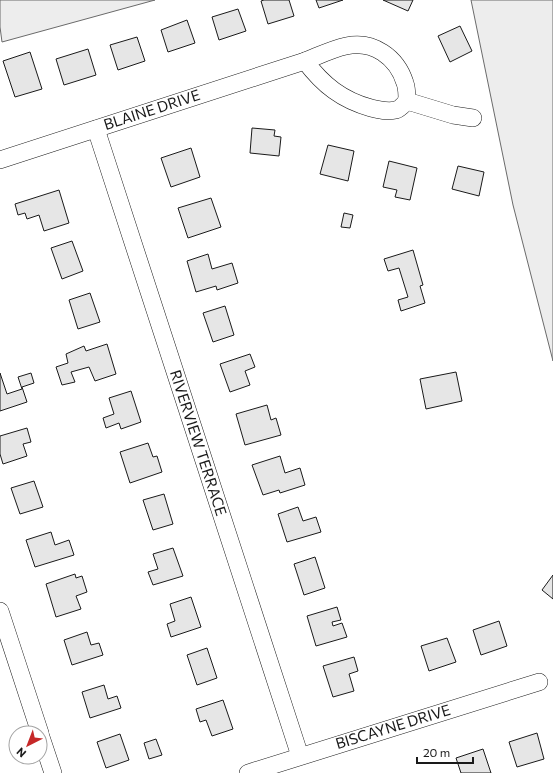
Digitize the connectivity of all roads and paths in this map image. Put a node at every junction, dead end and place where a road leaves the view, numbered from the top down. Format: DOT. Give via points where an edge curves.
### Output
graph roads {
  1 [pos="305,61"];
  2 [pos="407,101"];
  3 [pos="472,118"];
  4 [pos="96,129"];
  5 [pos="0,160"];
  6 [pos="0,611"];
  7 [pos="539,682"];
  8 [pos="37,725"];
  9 [pos="300,756"];
  10 [pos="48,758"];
  11 [pos="53,773"];
  12 [pos="248,773"];
  1 -- 2 [label="street" via="317,77 355,103 383,111 397,110"];
  1 -- 2 [label="street, BLAINE DRIVE" via="346,46 363,45 377,49 388,55 398,68 406,83"];
  1 -- 4 [label="street, BLAINE DRIVE"];
  2 -- 3 [label="street"];
  4 -- 5 [label="street, BLAINE DRIVE"];
  4 -- 9 [label="street, RIVERVIEW TERRACE"];
  6 -- 8 [label="street"];
  7 -- 9 [label="street, BISCAYNE DRIVE"];
  9 -- 12 [label="street, BISCAYNE DRIVE"];
  10 -- 11 [label="street"];
}
